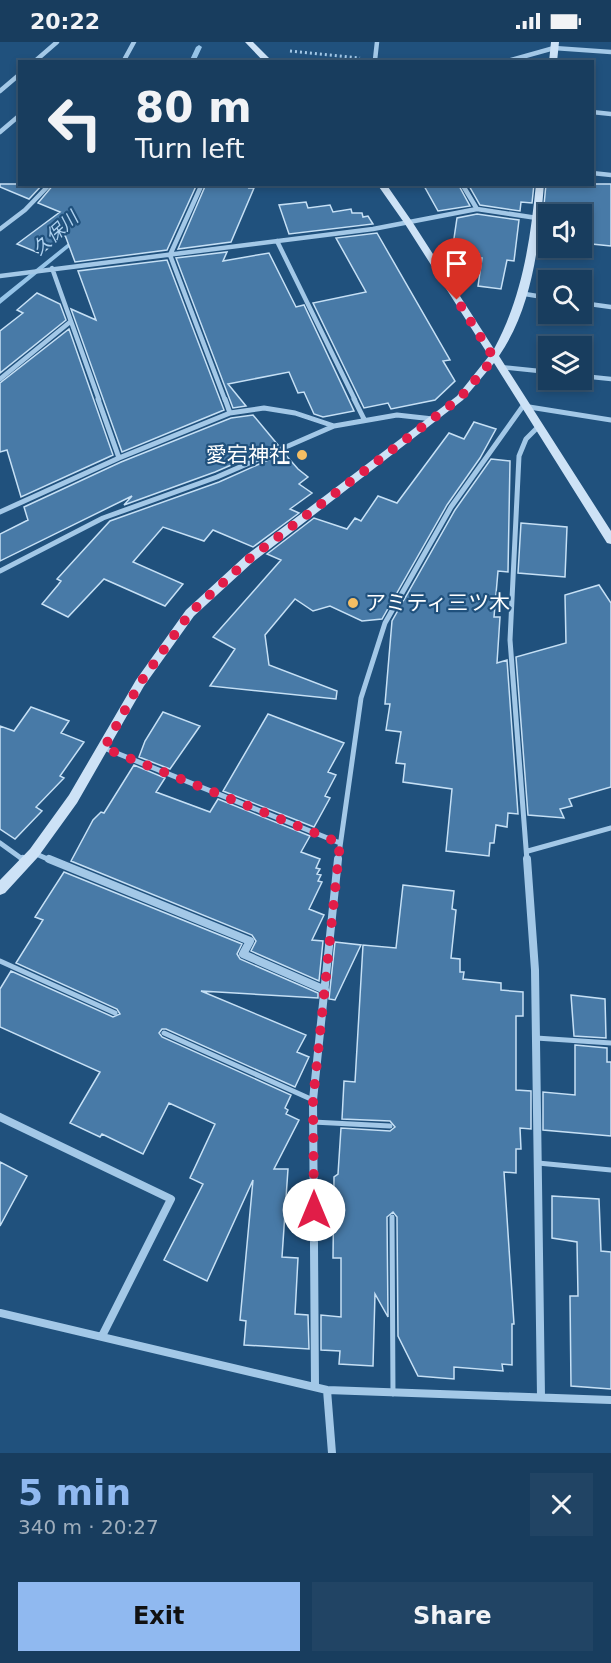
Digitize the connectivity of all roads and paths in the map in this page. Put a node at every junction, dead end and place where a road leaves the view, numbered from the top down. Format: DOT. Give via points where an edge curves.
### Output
graph roads {
  1 [pos="57,42"];
  2 [pos="134,42"];
  3 [pos="249,42"];
  4 [pos="377,42"];
  5 [pos="554,45"];
  6 [pos="290,51"];
  7 [pos="611,52"];
  8 [pos="36,60"];
  9 [pos="124,60"];
  10 [pos="267,60"];
  11 [pos="375,60"];
  12 [pos="510,60"];
  13 [pos="553,60"];
  14 [pos="18,76"];
  15 [pos="0,91"];
  16 [pos="594,112"];
  17 [pos="611,114"];
  18 [pos="18,117"];
  19 [pos="0,132"];
  20 [pos="594,173"];
  21 [pos="611,175"];
  22 [pos="48,186"];
  23 [pos="201,186"];
  24 [pos="382,186"];
  25 [pos="463,186"];
  26 [pos="540,186"];
  27 [pos="477,209"];
  28 [pos="537,218"];
  29 [pos="408,223"];
  30 [pos="0,229"];
  31 [pos="277,241"];
  32 [pos="170,255"];
  33 [pos="52,268"];
  34 [pos="0,276"];
  35 [pos="525,294"];
  36 [pos="538,296"];
  37 [pos="592,304"];
  38 [pos="611,307"];
  39 [pos="70,322"];
  40 [pos="497,363"];
  41 [pos="538,370"];
  42 [pos="592,377"];
  43 [pos="0,379"];
  44 [pos="611,379"];
  45 [pos="523,406"];
  46 [pos="230,413"];
  47 [pos="364,419"];
  48 [pos="433,419"];
  49 [pos="611,420"];
  50 [pos="334,426"];
  51 [pos="539,426"];
  52 [pos="119,458"];
  53 [pos="0,512"];
  54 [pos="611,540"];
  55 [pos="0,571"];
  56 [pos="104,748"];
  57 [pos="611,828"];
  58 [pos="0,843"];
  59 [pos="340,843"];
  60 [pos="528,851"];
  61 [pos="30,857"];
  62 [pos="0,889"];
  63 [pos="0,961"];
  64 [pos="324,990"];
  65 [pos="115,1013"];
  66 [pos="164,1033"];
  67 [pos="537,1038"];
  68 [pos="611,1043"];
  69 [pos="313,1100"];
  70 [pos="0,1118"];
  71 [pos="314,1122"];
  72 [pos="390,1126"];
  73 [pos="538,1163"];
  74 [pos="611,1170"];
  75 [pos="392,1217"];
  76 [pos="0,1313"];
  77 [pos="102,1336"];
  78 [pos="315,1387"];
  79 [pos="327,1390"];
  80 [pos="393,1394"];
  81 [pos="541,1396"];
  82 [pos="611,1400"];
  83 [pos="332,1453"];
  1 -- 8 [label="street"];
  2 -- 9 [label="street"];
  3 -- 10 [label="main road"];
  4 -- 11 [label="street"];
  5 -- 7 [label="street"];
  5 -- 12 [label="street"];
  5 -- 13 [label="main road"];
  6 -- 11 [label="path"];
  14 -- 15 [label="street"];
  16 -- 17 [label="street"];
  18 -- 19 [label="street"];
  20 -- 21 [label="street"];
  22 -- 30 [label="street"];
  23 -- 32 [label="street"];
  24 -- 29 [label="main road"];
  25 -- 27 [label="street"];
  26 -- 28 [label="main road"];
  27 -- 28 [label="street"];
  27 -- 29 [label="street"];
  28 -- 35 [label="main road"];
  29 -- 31 [label="street"];
  29 -- 40 [label="main road"];
  31 -- 32 [label="street"];
  31 -- 47 [label="street"];
  32 -- 33 [label="street"];
  32 -- 46 [label="street"];
  33 -- 34 [label="street"];
  33 -- 39 [label="street"];
  35 -- 36 [label="street"];
  35 -- 40 [label="main road"];
  37 -- 38 [label="street"];
  39 -- 43 [label="street"];
  39 -- 52 [label="street"];
  40 -- 41 [label="street"];
  40 -- 45 [label="main road"];
  40 -- 48 [label="main road"];
  42 -- 44 [label="street"];
  45 -- 49 [label="street"];
  45 -- 51 [label="main road"];
  45 -- 59 [label="street" via="451,507 385,623 361,698"];
  46 -- 50 [label="street" via="264,408"];
  46 -- 52 [label="street"];
  47 -- 48 [label="street" via="397,415"];
  47 -- 50 [label="street"];
  48 -- 56 [label="main road" via="249,559 190,613 140,683"];
  50 -- 55 [label="street" via="217,477 103,518"];
  51 -- 54 [label="main road"];
  51 -- 60 [label="street" via="526,439 519,456 510,640"];
  52 -- 53 [label="street"];
  56 -- 59 [label="street"];
  56 -- 61 [label="main road"];
  57 -- 60 [label="street"];
  58 -- 61 [label="street"];
  59 -- 64 [label="street"];
  60 -- 67 [label="street"];
  61 -- 62 [label="main road"];
  61 -- 64 [label="street" via="250,941 243,954"];
  63 -- 65 [label="lane"];
  64 -- 69 [label="street"];
  66 -- 69 [label="lane"];
  67 -- 68 [label="lane"];
  67 -- 73 [label="street"];
  69 -- 71 [label="street"];
  70 -- 77 [label="street" via="171,1199"];
  71 -- 72 [label="lane"];
  71 -- 78 [label="street"];
  73 -- 74 [label="lane"];
  73 -- 81 [label="street"];
  75 -- 80 [label="lane"];
  76 -- 77 [label="street"];
  77 -- 78 [label="street"];
  78 -- 79 [label="street"];
  79 -- 80 [label="street"];
  79 -- 83 [label="street"];
  80 -- 81 [label="street"];
  81 -- 82 [label="street"];
}
